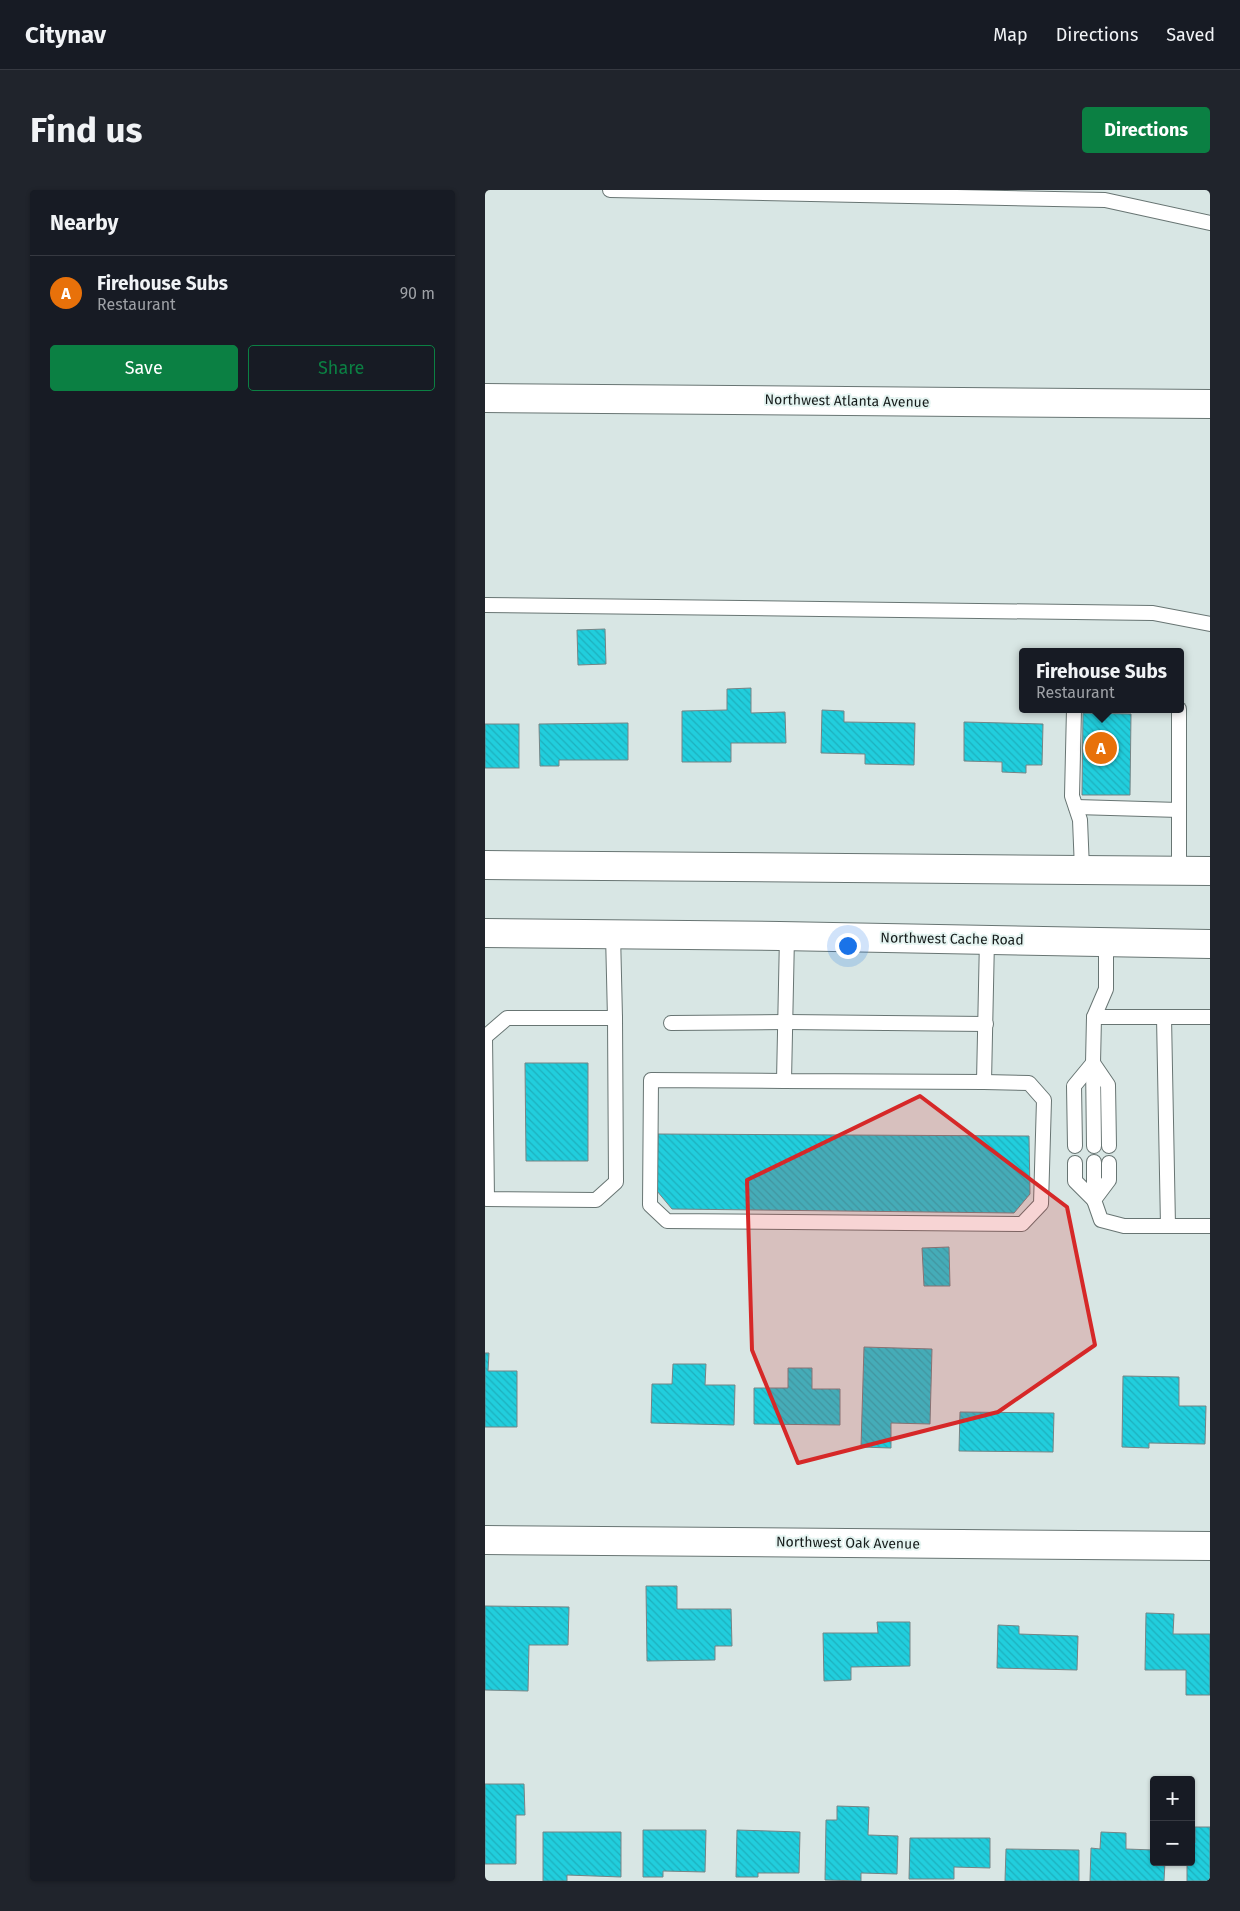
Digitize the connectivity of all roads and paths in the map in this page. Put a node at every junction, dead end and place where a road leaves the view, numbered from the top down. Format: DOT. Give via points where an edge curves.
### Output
graph roads {
  1 [pos="609,190"];
  2 [pos="1210,223"];
  3 [pos="485,398"];
  4 [pos="1210,404"];
  5 [pos="485,605"];
  6 [pos="1210,624"];
  7 [pos="1074,713"];
  8 [pos="1179,713"];
  9 [pos="1076,807"];
  10 [pos="1179,810"];
  11 [pos="485,865"];
  12 [pos="1082,869"];
  13 [pos="1179,870"];
  14 [pos="1210,870"];
  15 [pos="485,933"];
  16 [pos="613,934"];
  17 [pos="787,936"];
  18 [pos="987,940"];
  19 [pos="1106,943"];
  20 [pos="1210,944"];
  21 [pos="1164,1016"];
  22 [pos="1210,1016"];
  23 [pos="1094,1017"];
  24 [pos="615,1018"];
  25 [pos="786,1022"];
  26 [pos="671,1023"];
  27 [pos="986,1024"];
  28 [pos="1093,1063"];
  29 [pos="784,1081"];
  30 [pos="985,1082"];
  31 [pos="1075,1146"];
  32 [pos="1094,1146"];
  33 [pos="1109,1146"];
  34 [pos="486,1152"];
  35 [pos="1094,1162"];
  36 [pos="1075,1163"];
  37 [pos="1109,1163"];
  38 [pos="1094,1200"];
  39 [pos="1168,1226"];
  40 [pos="1210,1226"];
  41 [pos="485,1540"];
  42 [pos="1210,1546"];
  1 -- 2 [label="lane" via="1105,200"];
  3 -- 4 [label="main road, Northwest Atlanta Avenue"];
  5 -- 6 [label="lane" via="1153,613"];
  7 -- 9 [label="lane" via="1072,796"];
  8 -- 10 [label="lane"];
  9 -- 10 [label="lane"];
  9 -- 12 [label="lane" via="1080,820"];
  10 -- 13 [label="lane"];
  11 -- 12 [label="main road"];
  12 -- 13 [label="main road"];
  13 -- 14 [label="main road"];
  15 -- 16 [label="main road, Northwest Cache Road"];
  16 -- 17 [label="main road, Northwest Cache Road"];
  16 -- 24 [label="lane"];
  17 -- 18 [label="main road, Northwest Cache Road"];
  17 -- 25 [label="lane"];
  18 -- 19 [label="main road, Northwest Cache Road"];
  18 -- 27 [label="lane"];
  19 -- 20 [label="main road, Northwest Cache Road"];
  19 -- 23 [label="lane" via="1106,990"];
  21 -- 22 [label="lane"];
  21 -- 23 [label="lane"];
  21 -- 39 [label="lane"];
  23 -- 28 [label="lane"];
  24 -- 34 [label="lane" via="507,1018 485,1037"];
  24 -- 34 [label="lane" via="616,1182 596,1200 487,1199"];
  25 -- 26 [label="lane"];
  25 -- 27 [label="lane"];
  25 -- 29 [label="lane"];
  27 -- 30 [label="lane"];
  28 -- 31 [label="lane" via="1074,1086"];
  28 -- 32 [label="lane"];
  28 -- 33 [label="lane" via="1108,1085"];
  29 -- 30 [label="lane"];
  29 -- 30 [label="lane" via="651,1080 650,1205 667,1221 1022,1224 1041,1204 1044,1100 1029,1083"];
  35 -- 38 [label="lane"];
  36 -- 38 [label="lane" via="1075,1181"];
  37 -- 38 [label="lane" via="1109,1180"];
  38 -- 39 [label="lane" via="1101,1220 1124,1226"];
  39 -- 40 [label="lane"];
  41 -- 42 [label="main road, Northwest Oak Avenue"];
}
